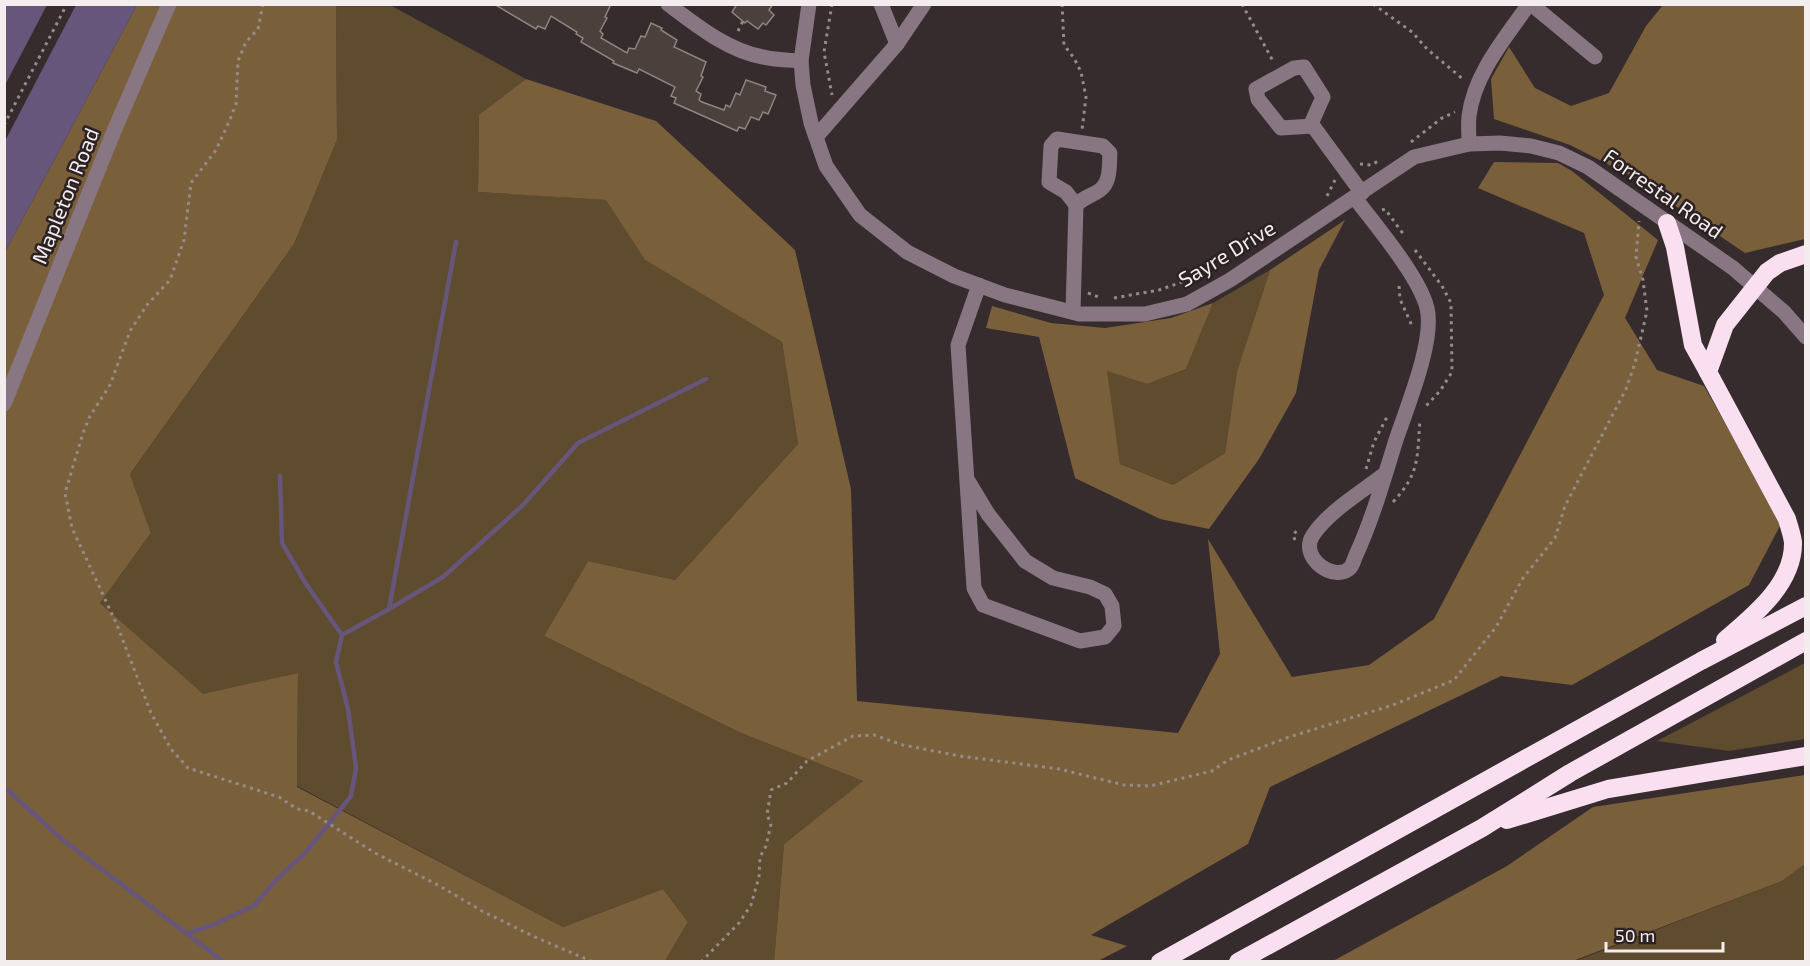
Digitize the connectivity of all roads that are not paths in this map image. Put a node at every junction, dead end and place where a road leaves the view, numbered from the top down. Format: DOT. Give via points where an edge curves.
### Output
graph roads {
  1 [pos="169,4"];
  2 [pos="668,4"];
  3 [pos="809,4"];
  4 [pos="881,4"];
  5 [pos="924,4"];
  6 [pos="1530,4"];
  7 [pos="897,44"];
  8 [pos="1595,57"];
  9 [pos="801,61"];
  10 [pos="1313,126"];
  11 [pos="816,137"];
  12 [pos="1469,144"];
  13 [pos="1359,196"];
  14 [pos="1076,205"];
  15 [pos="1667,223"];
  16 [pos="1806,254"];
  17 [pos="979,285"];
  18 [pos="1756,287"];
  19 [pos="1073,312"];
  20 [pos="1806,337"];
  21 [pos="1708,372"];
  22 [pos="4,404"];
  23 [pos="1386,473"];
  24 [pos="967,479"];
  25 [pos="1806,606"];
  26 [pos="1806,641"];
  27 [pos="1701,661"];
  28 [pos="1806,756"];
  29 [pos="1482,828"];
  30 [pos="1160,962"];
  31 [pos="1238,962"];
  1 -- 22 [label="street, Mapleton Road"];
  2 -- 9 [label="street" via="737,49 761,57"];
  3 -- 9 [label="street, Sayre Drive"];
  4 -- 7 [label="street"];
  5 -- 7 [label="street"];
  6 -- 8 [label="street"];
  6 -- 12 [label="street" via="1476,90 1469,116"];
  7 -- 11 [label="street"];
  9 -- 11 [label="street, Sayre Drive" via="802,85"];
  10 -- 10 [label="street" via="1323,96 1304,67 1294,68 1256,89 1258,99 1281,128"];
  10 -- 13 [label="street"];
  11 -- 17 [label="street, Sayre Drive" via="826,166 860,215 907,252"];
  12 -- 13 [label="street, Sayre Drive" via="1414,157"];
  12 -- 15 [label="street, Forrestal Road" via="1531,146 1559,153 1588,167"];
  13 -- 19 [label="street, Sayre Drive" via="1187,304 1145,314"];
  13 -- 23 [label="street" via="1416,282 1429,322 1417,377"];
  14 -- 14 [label="street" via="1108,180 1110,153 1102,146 1058,139 1051,146 1049,182 1066,192"];
  14 -- 19 [label="street"];
  15 -- 18 [label="street, Forrestal Road"];
  15 -- 21 [label="highway" via="1693,345"];
  16 -- 18 [label="highway" via="1780,263"];
  17 -- 19 [label="street, Sayre Drive"];
  17 -- 24 [label="street" via="957,345"];
  18 -- 20 [label="street, Forrestal Road"];
  18 -- 21 [label="highway" via="1725,325"];
  21 -- 27 [label="highway" via="1787,519 1793,541 1790,564 1780,584 1755,614"];
  23 -- 23 [label="street" via="1335,512 1314,534 1309,549 1320,567 1337,572 1350,567 1366,534"];
  24 -- 24 [label="street" via="974,588 983,605 1080,641 1105,637 1114,626 1112,606 1105,594 1053,578 1025,561 988,514"];
  25 -- 27 [label="highway"];
  26 -- 29 [label="highway" via="1570,773"];
  27 -- 30 [label="highway"];
  28 -- 29 [label="highway" via="1608,789"];
  29 -- 31 [label="highway"];
}
